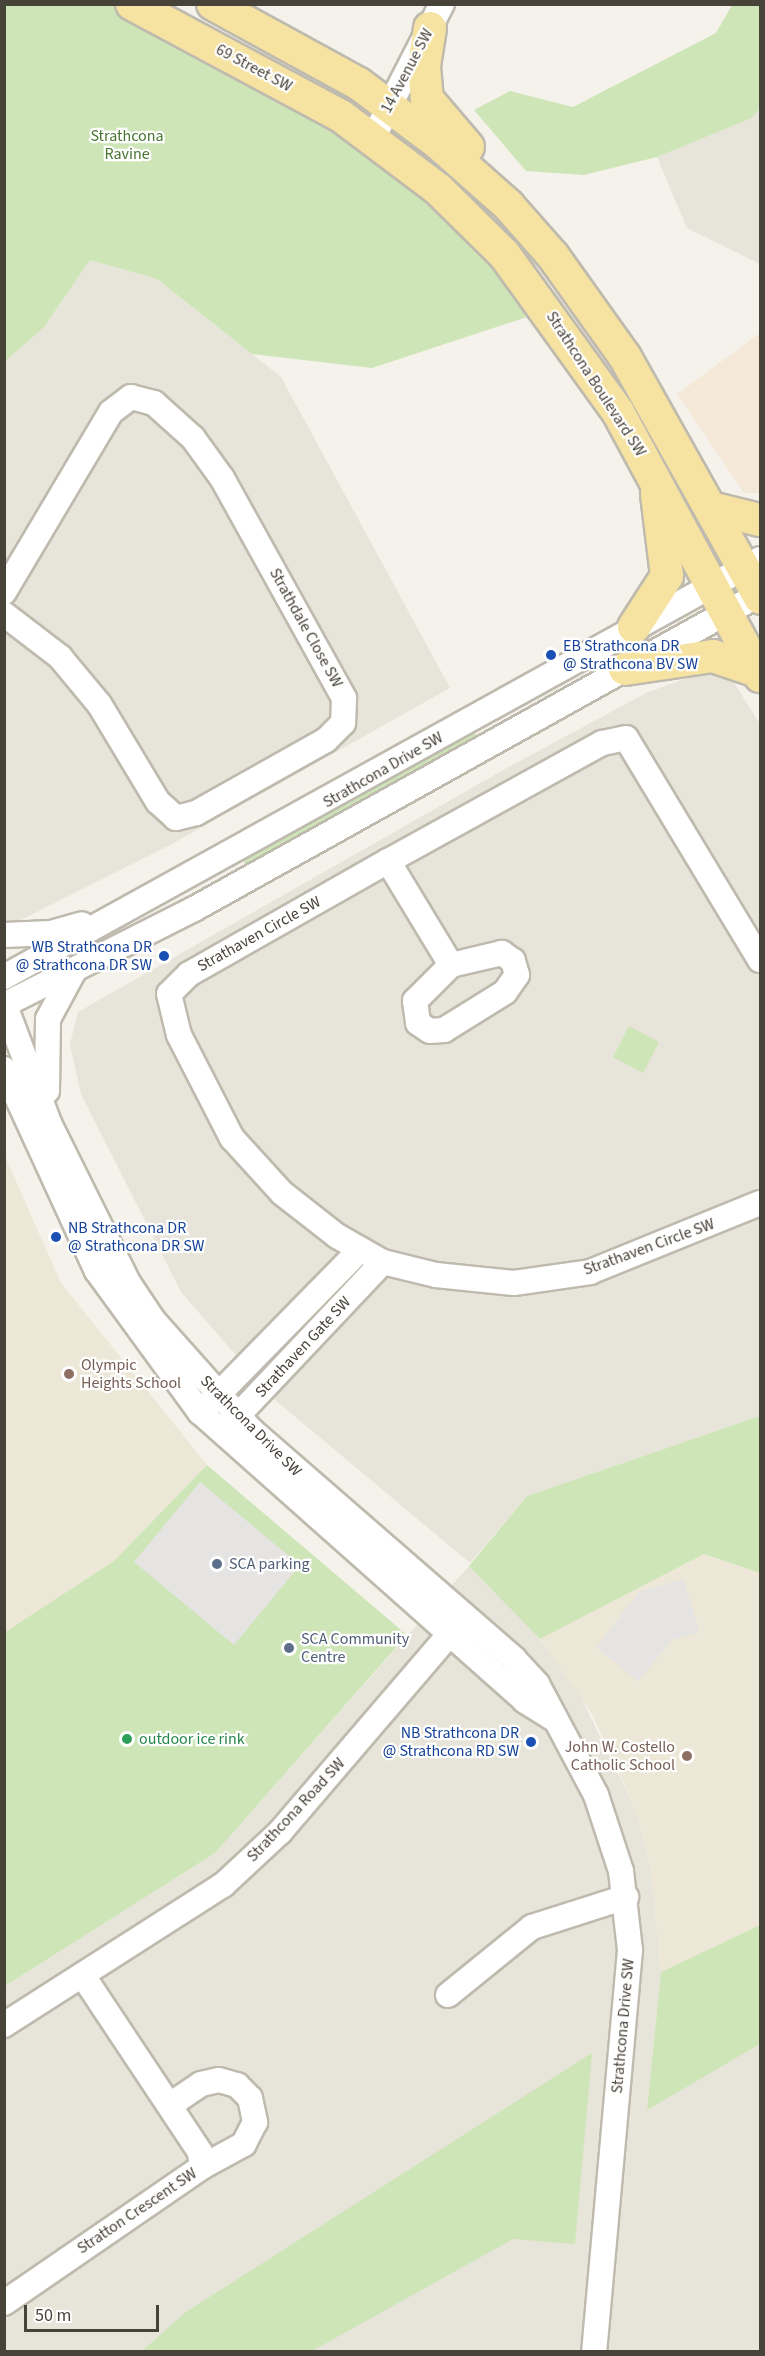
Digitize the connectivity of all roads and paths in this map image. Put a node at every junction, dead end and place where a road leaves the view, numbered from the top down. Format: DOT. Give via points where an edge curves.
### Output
graph roads {
  1 [pos="132,4"];
  2 [pos="213,4"];
  3 [pos="436,16"];
  4 [pos="389,106"];
  5 [pos="373,138"];
  6 [pos="508,205"];
  7 [pos="654,473"];
  8 [pos="711,508"];
  9 [pos="760,520"];
  10 [pos="757,583"];
  11 [pos="4,592"];
  12 [pos="722,597"];
  13 [pos="4,614"];
  14 [pos="634,627"];
  15 [pos="625,669"];
  16 [pos="759,673"];
  17 [pos="388,861"];
  18 [pos="157,895"];
  19 [pos="4,935"];
  20 [pos="760,960"];
  21 [pos="451,965"];
  22 [pos="75,970"];
  23 [pos="4,977"];
  24 [pos="5,1004"];
  25 [pos="4,1068"];
  26 [pos="50,1123"];
  27 [pos="760,1203"];
  28 [pos="360,1251"];
  29 [pos="383,1262"];
  30 [pos="209,1404"];
  31 [pos="230,1424"];
  32 [pos="458,1626"];
  33 [pos="626,1897"];
  34 [pos="83,1976"];
  35 [pos="448,1995"];
  36 [pos="4,2025"];
  37 [pos="170,2105"];
  38 [pos="202,2168"];
  39 [pos="4,2302"];
  40 [pos="594,2352"];
  1 -- 5 [label="main road, 69 Street SW" via="299,91"];
  2 -- 4 [label="main road" via="320,61"];
  3 -- 4 [label="street, 14 Avenue SW"];
  3 -- 6 [label="main road" via="424,66 427,99"];
  4 -- 5 [label="street, 14 Avenue SW"];
  4 -- 6 [label="main road, Strathcona Boulevard SW"];
  5 -- 7 [label="main road, Strathcona Boulevard SW" via="438,189 504,254 579,352"];
  6 -- 8 [label="main road, Strathcona Boulevard SW" via="601,321"];
  7 -- 12 [label="main road, Strathcona Boulevard SW"];
  7 -- 14 [label="main road" via="667,576"];
  8 -- 9 [label="main road"];
  8 -- 10 [label="main road, Strathcona Boulevard SW"];
  10 -- 12 [label="street, Strathcona Drive SW"];
  11 -- 13 [label="street, Strathdale Close SW" via="111,412 131,397 154,403 194,438 222,478 344,698 343,723 316,746 196,813 176,818 158,802 86,688 60,657"];
  12 -- 14 [label="street, Strathcona Drive SW"];
  12 -- 15 [label="street, Strathcona Drive SW"];
  12 -- 16 [label="main road, Strathcona Boulevard SW"];
  14 -- 18 [label="street, Strathcona Drive SW"];
  15 -- 16 [label="main road" via="713,656"];
  15 -- 22 [label="street, Strathcona Drive SW"];
  17 -- 20 [label="street, Strathaven Circle SW" via="602,743 626,738"];
  17 -- 21 [label="street"];
  17 -- 28 [label="street, Strathaven Circle SW" via="189,974 170,994 179,1035 232,1138 282,1193"];
  18 -- 19 [label="street" via="51,933"];
  18 -- 23 [label="street, Strathcona Drive SW"];
  22 -- 24 [label="street, Strathcona Drive SW"];
  22 -- 26 [label="street" via="55,1001 45,1035"];
  24 -- 26 [label="street, Strathcona Drive SW"];
  25 -- 30 [label="street, Strathcona Drive SW" via="97,1270"];
  26 -- 30 [label="street, Strathcona Drive SW" via="129,1284"];
  27 -- 29 [label="street, Strathaven Circle SW" via="590,1272 514,1283 436,1275"];
  28 -- 29 [label="street, Strathaven Circle SW"];
  28 -- 30 [label="street, Strathaven Gate SW"];
  29 -- 31 [label="street, Strathaven Gate SW"];
  30 -- 31 [label="street, Strathcona Drive SW"];
  31 -- 32 [label="street, Strathcona Drive SW"];
  32 -- 33 [label="street, Strathcona Drive SW" via="525,1701 551,1717 596,1795"];
  32 -- 34 [label="street, Strathcona Road SW" via="248,1863 223,1885"];
  33 -- 35 [label="street" via="532,1927"];
  33 -- 40 [label="street, Strathcona Drive SW" via="629,1971"];
  34 -- 36 [label="street, Strathcona Road SW"];
  34 -- 37 [label="street, Stratton Crescent SW"];
  37 -- 38 [label="street, Stratton Crescent SW" via="200,2152"];
  37 -- 38 [label="street" via="201,2084 219,2080 237,2085 250,2098 255,2122 244,2144"];
  38 -- 39 [label="street, Stratton Crescent SW"];
}
